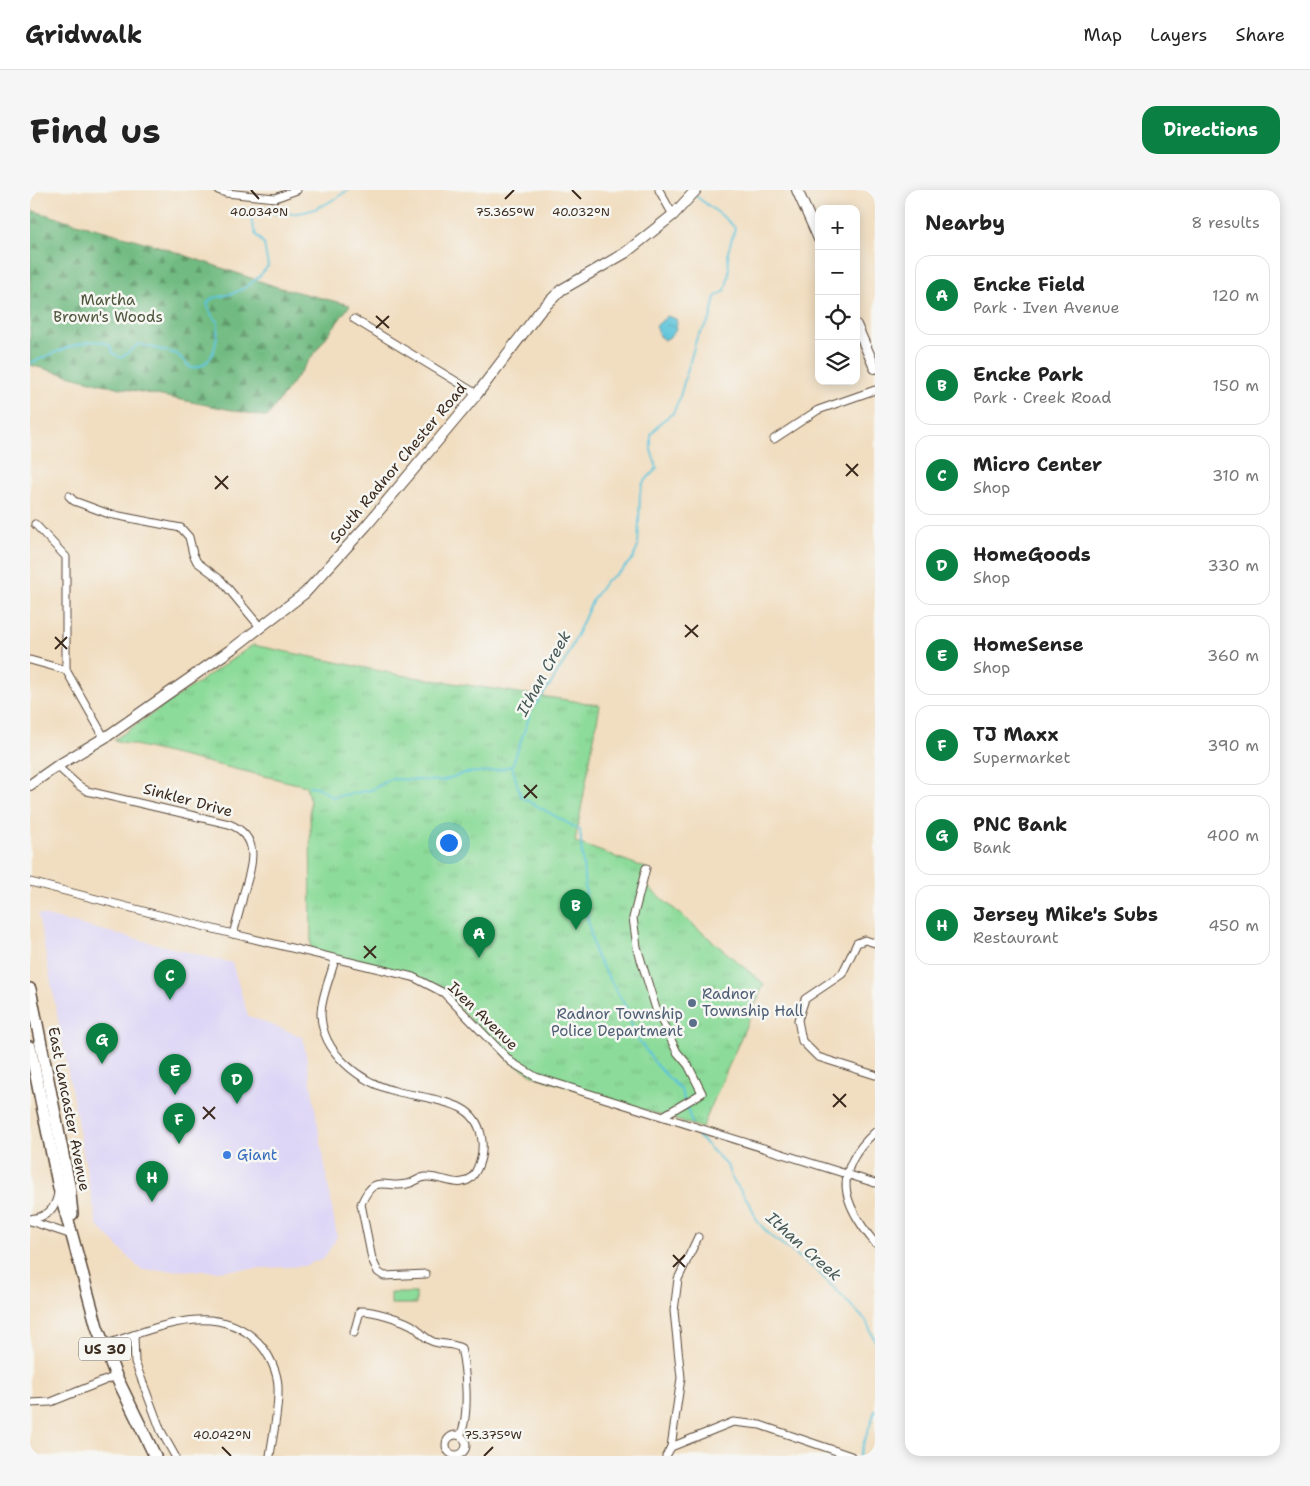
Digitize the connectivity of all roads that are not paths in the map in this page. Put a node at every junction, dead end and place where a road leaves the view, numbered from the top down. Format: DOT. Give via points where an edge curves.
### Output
graph roads {
  1 [pos="218,190"];
  2 [pos="297,190"];
  3 [pos="659,190"];
  4 [pos="696,190"];
  5 [pos="797,190"];
  6 [pos="673,215"];
  7 [pos="815,230"];
  8 [pos="354,319"];
  9 [pos="860,334"];
  10 [pos="875,368"];
  11 [pos="875,390"];
  12 [pos="477,394"];
  13 [pos="774,439"];
  14 [pos="69,496"];
  15 [pos="35,524"];
  16 [pos="261,628"];
  17 [pos="30,660"];
  18 [pos="66,670"];
  19 [pos="104,737"];
  20 [pos="57,766"];
  21 [pos="30,785"];
  22 [pos="646,868"];
  23 [pos="32,884"];
  24 [pos="233,934"];
  25 [pos="875,943"];
  26 [pos="335,959"];
  27 [pos="30,989"];
  28 [pos="30,1047"];
  29 [pos="875,1075"];
  30 [pos="663,1116"];
  31 [pos="875,1132"];
  32 [pos="845,1174"];
  33 [pos="875,1183"];
  34 [pos="59,1188"];
  35 [pos="30,1220"];
  36 [pos="74,1236"];
  37 [pos="698,1237"];
  38 [pos="875,1243"];
  39 [pos="426,1274"];
  40 [pos="354,1333"];
  41 [pos="134,1335"];
  42 [pos="104,1344"];
  43 [pos="116,1376"];
  44 [pos="30,1403"];
  45 [pos="460,1436"];
  46 [pos="671,1447"];
  47 [pos="453,1455"];
  48 [pos="154,1456"];
  49 [pos="175,1456"];
  50 [pos="270,1456"];
  51 [pos="666,1456"];
  52 [pos="851,1456"];
  1 -- 2 [label="street" via="275,198"];
  3 -- 6 [label="street"];
  4 -- 6 [label="main road, South Radnor Chester Road"];
  5 -- 7 [label="main road"];
  6 -- 12 [label="main road, South Radnor Chester Road" via="625,253 561,290 540,311"];
  8 -- 12 [label="street"];
  9 -- 10 [label="main road"];
  11 -- 13 [label="street" via="818,410"];
  12 -- 16 [label="main road, South Radnor Chester Road" via="306,593"];
  14 -- 16 [label="street" via="74,501 109,514 181,528 189,537 197,562 221,580"];
  15 -- 18 [label="street" via="66,557"];
  16 -- 19 [label="main road, South Radnor Chester Road"];
  17 -- 18 [label="street"];
  18 -- 19 [label="street"];
  19 -- 20 [label="main road, South Radnor Chester Road"];
  20 -- 21 [label="main road, South Radnor Chester Road"];
  20 -- 24 [label="street, Sinkler Drive" via="87,791 229,824 244,833 252,846 253,858"];
  22 -- 30 [label="street" via="633,918 637,947 656,1009 702,1093"];
  23 -- 24 [label="street, Iven Avenue"];
  24 -- 26 [label="street, Iven Avenue"];
  25 -- 29 [label="street" via="865,940 857,943 842,974 805,998 798,1020 802,1041 818,1057"];
  26 -- 30 [label="street, Iven Avenue" via="412,977 444,993 511,1062 536,1077"];
  26 -- 39 [label="street" via="321,1014 332,1050 381,1086 462,1108 482,1136 476,1170 466,1181 454,1183 425,1177 406,1185 382,1182 374,1186 362,1204 372,1259 378,1272 384,1276"];
  27 -- 36 [label="highway, East Lancaster Avenue / US 30" via="70,1185"];
  28 -- 34 [label="highway, East Lancaster Avenue / US 30"];
  30 -- 32 [label="street, Iven Avenue"];
  31 -- 32 [label="street" via="854,1154"];
  32 -- 33 [label="street, Iven Avenue"];
  32 -- 38 [label="street" via="849,1206"];
  34 -- 35 [label="street" via="49,1214"];
  34 -- 36 [label="highway, East Lancaster Avenue / US 30"];
  35 -- 36 [label="street"];
  36 -- 42 [label="highway, East Lancaster Avenue / US 30"];
  37 -- 46 [label="street" via="678,1278 674,1311 681,1378"];
  40 -- 45 [label="street" via="360,1311 369,1310 415,1327 424,1337 435,1342 461,1348 466,1384"];
  41 -- 42 [label="street"];
  41 -- 49 [label="street" via="135,1362"];
  41 -- 50 [label="street" via="161,1325 199,1319 237,1326 253,1337 271,1362 278,1387"];
  42 -- 43 [label="highway, East Lancaster Avenue / US 30"];
  43 -- 44 [label="street" via="51,1402"];
  43 -- 48 [label="highway, East Lancaster Avenue / US 30"];
  45 -- 47 [label="street" via="466,1447"];
  45 -- 47 [label="street" via="452,1436 447,1442"];
  46 -- 51 [label="street"];
  46 -- 52 [label="street" via="733,1422 760,1425"];
}
